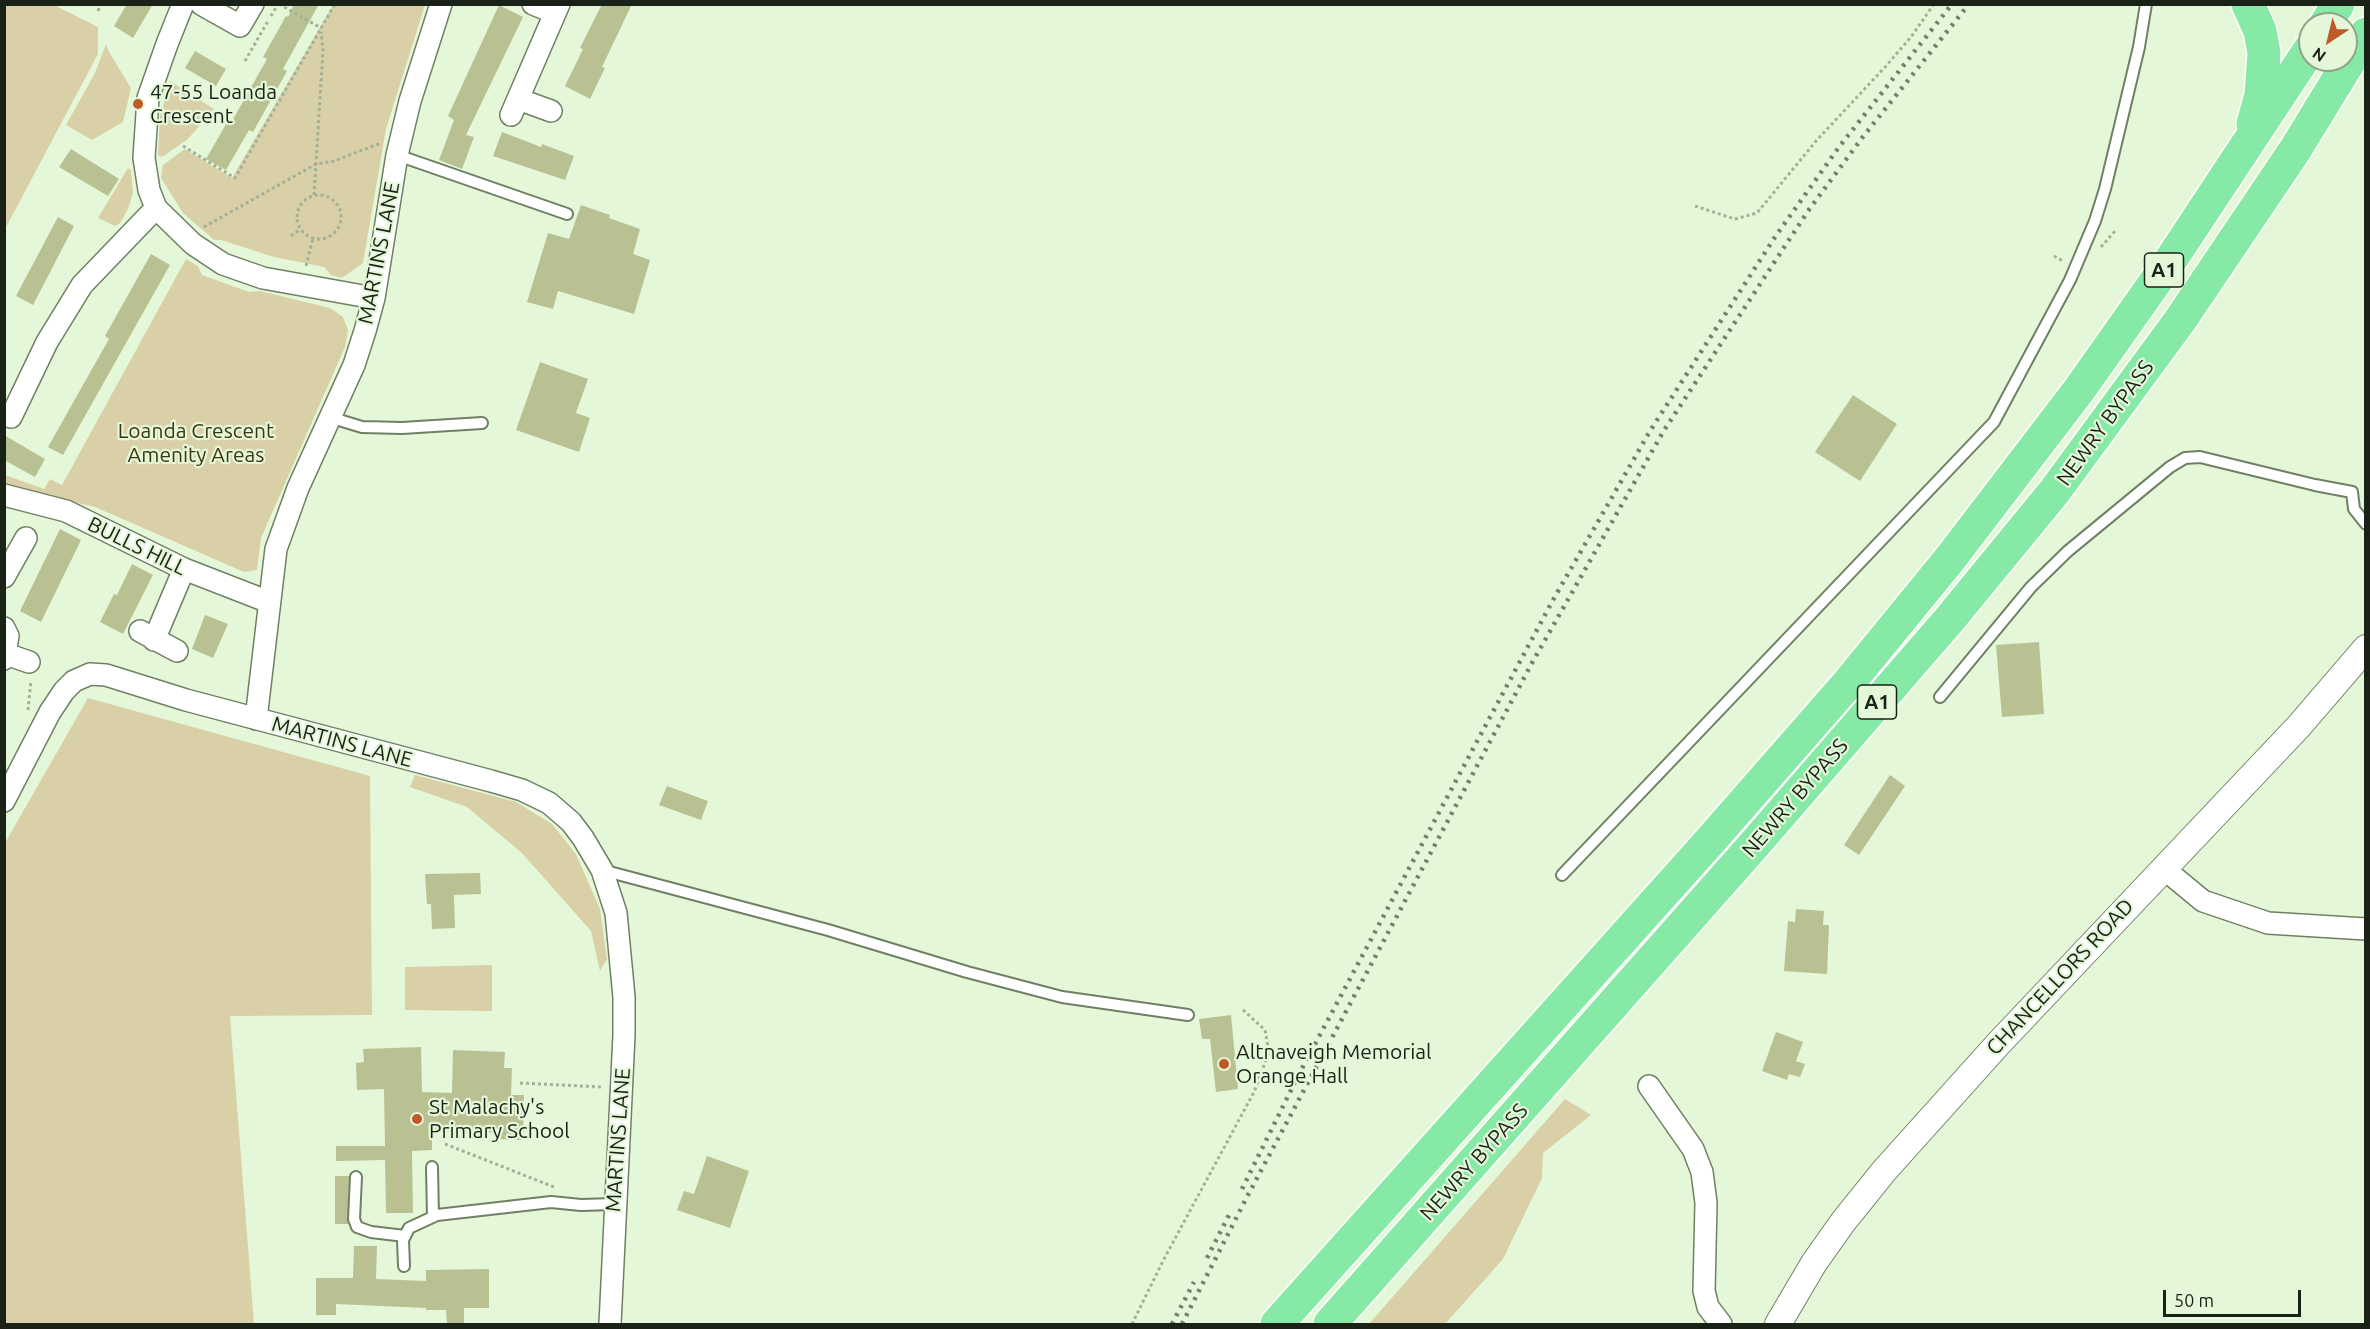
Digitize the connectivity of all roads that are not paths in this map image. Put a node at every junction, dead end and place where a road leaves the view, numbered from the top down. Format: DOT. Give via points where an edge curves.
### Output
graph roads {
  1 [pos="183,4"];
  2 [pos="201,4"];
  3 [pos="253,4"];
  4 [pos="441,4"];
  5 [pos="533,4"];
  6 [pos="2146,4"];
  7 [pos="2248,4"];
  8 [pos="557,9"];
  9 [pos="2366,34"];
  10 [pos="2298,68"];
  11 [pos="551,111"];
  12 [pos="400,145"];
  13 [pos="2246,149"];
  14 [pos="156,208"];
  15 [pos="567,214"];
  16 [pos="374,298"];
  17 [pos="11,417"];
  18 [pos="329,417"];
  19 [pos="482,423"];
  20 [pos="4,495"];
  21 [pos="2366,524"];
  22 [pos="16,548"];
  23 [pos="184,569"];
  24 [pos="4,577"];
  25 [pos="269,602"];
  26 [pos="4,628"];
  27 [pos="2366,648"];
  28 [pos="177,651"];
  29 [pos="5,657"];
  30 [pos="29,662"];
  31 [pos="1940,697"];
  32 [pos="256,719"];
  33 [pos="4,801"];
  34 [pos="2163,868"];
  35 [pos="602,870"];
  36 [pos="1562,875"];
  37 [pos="2366,929"];
  38 [pos="1188,1015"];
  39 [pos="1649,1086"];
  40 [pos="432,1167"];
  41 [pos="356,1178"];
  42 [pos="614,1204"];
  43 [pos="433,1217"];
  44 [pos="405,1236"];
  45 [pos="404,1266"];
  46 [pos="610,1324"];
  47 [pos="1277,1324"];
  48 [pos="1330,1324"];
  49 [pos="1721,1324"];
  50 [pos="1778,1324"];
  1 -- 14 [label="street" via="148,98 144,158"];
  2 -- 3 [label="street" via="240,26"];
  4 -- 12 [label="street, MARTINS LANE"];
  5 -- 8 [label="street"];
  6 -- 36 [label="lane" via="2139,47 2095,221 2070,280 1994,422"];
  7 -- 13 [label="highway" via="2260,31 2264,63 2261,95"];
  8 -- 11 [label="street" via="515,107"];
  9 -- 48 [label="highway, NEWRY BYPASS / A1" via="2295,150 2188,309 2054,492 1753,846"];
  10 -- 13 [label="highway, NEWRY BYPASS / A1"];
  12 -- 15 [label="lane"];
  12 -- 16 [label="street, MARTINS LANE"];
  13 -- 47 [label="highway, NEWRY BYPASS / A1" via="2079,390 1850,681 1520,1056"];
  14 -- 16 [label="street" via="193,244 223,264 263,278"];
  14 -- 17 [label="street" via="82,285 47,342"];
  16 -- 18 [label="street, MARTINS LANE" via="354,365"];
  18 -- 19 [label="lane" via="362,427"];
  18 -- 25 [label="street, MARTINS LANE" via="276,549"];
  20 -- 23 [label="street, BULLS HILL" via="66,511"];
  21 -- 31 [label="lane" via="2354,509 2352,492 2200,457 2185,458 2076,544 2031,586"];
  22 -- 24 [label="street"];
  23 -- 25 [label="street, BULLS HILL"];
  23 -- 28 [label="street" via="147,636"];
  25 -- 32 [label="street, MARTINS LANE"];
  26 -- 29 [label="street" via="8,636"];
  27 -- 34 [label="street, CHANCELLORS ROAD" via="2299,726"];
  29 -- 30 [label="street"];
  32 -- 33 [label="street" via="106,675 90,674 63,691"];
  32 -- 35 [label="street, MARTINS LANE" via="522,790 549,803 571,822"];
  34 -- 37 [label="street" via="2203,901 2268,923"];
  34 -- 50 [label="street, CHANCELLORS ROAD" via="1884,1171 1814,1263"];
  35 -- 38 [label="lane" via="1062,997"];
  35 -- 42 [label="street, MARTINS LANE" via="616,913 624,997"];
  39 -- 49 [label="street" via="1693,1149 1702,1172 1706,1203 1704,1291 1708,1307"];
  40 -- 43 [label="lane"];
  41 -- 44 [label="lane" via="357,1227"];
  42 -- 43 [label="lane" via="551,1202"];
  42 -- 46 [label="street, MARTINS LANE"];
  43 -- 44 [label="lane" via="409,1228"];
  44 -- 45 [label="lane"];
}
